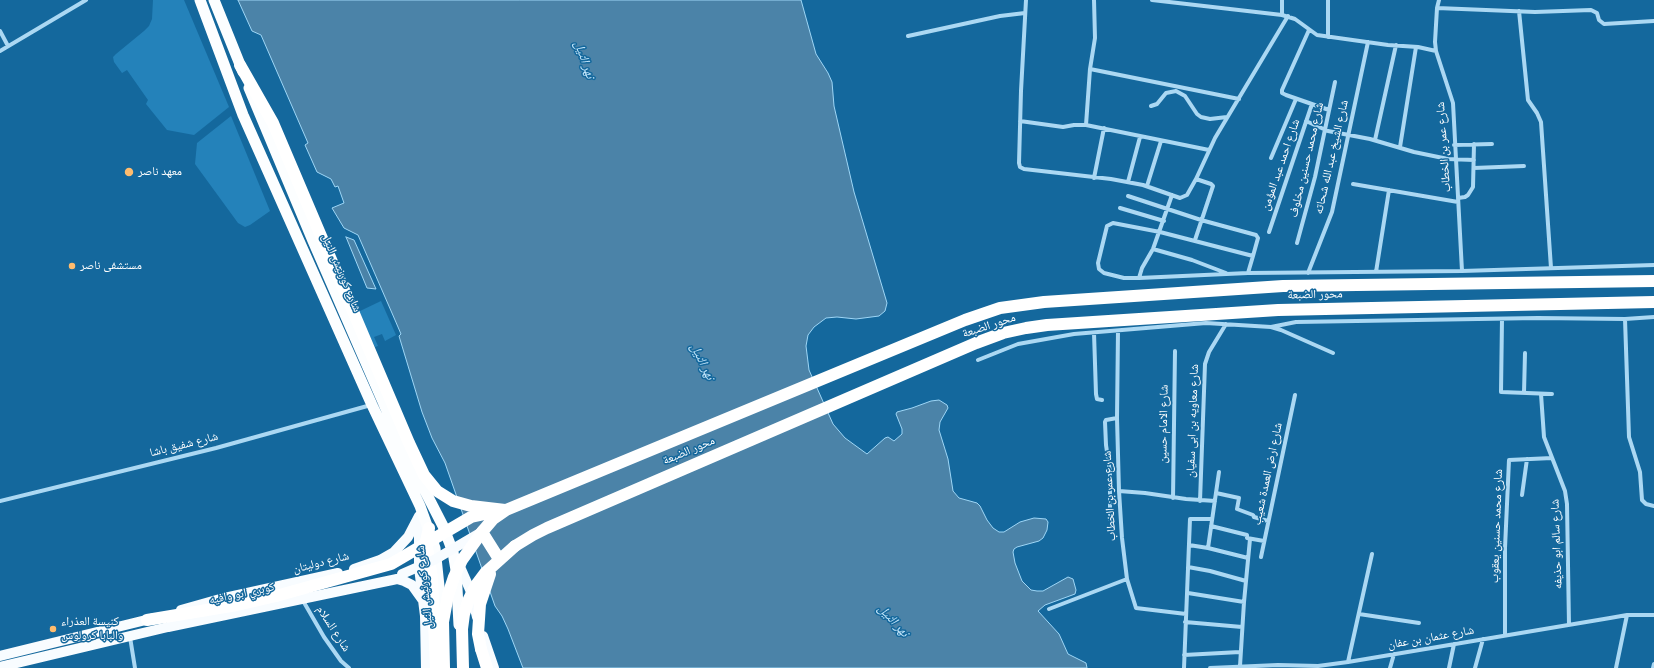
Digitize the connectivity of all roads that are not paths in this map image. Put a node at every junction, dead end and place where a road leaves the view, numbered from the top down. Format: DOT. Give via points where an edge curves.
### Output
graph roads {
  1 [pos="86,0"];
  2 [pos="200,0"];
  3 [pos="214,0"];
  4 [pos="1026,0"];
  5 [pos="1094,0"];
  6 [pos="1152,0"];
  7 [pos="1282,0"];
  8 [pos="1328,0"];
  9 [pos="1439,0"];
  10 [pos="1162,1"];
  11 [pos="1437,8"];
  12 [pos="1519,11"];
  13 [pos="1025,13"];
  14 [pos="1282,15"];
  15 [pos="1288,16"];
  16 [pos="1654,21"];
  17 [pos="1309,30"];
  18 [pos="0,31"];
  19 [pos="908,36"];
  20 [pos="1328,36"];
  21 [pos="1368,42"];
  22 [pos="8,46"];
  23 [pos="1396,46"];
  24 [pos="1416,47"];
  25 [pos="0,51"];
  26 [pos="1436,51"];
  27 [pos="240,65"];
  28 [pos="1090,69"];
  29 [pos="1335,82"];
  30 [pos="1239,99"];
  31 [pos="1296,99"];
  32 [pos="1312,104"];
  33 [pos="1151,106"];
  34 [pos="257,110"];
  35 [pos="1329,110"];
  36 [pos="243,115"];
  37 [pos="1227,117"];
  38 [pos="1020,121"];
  39 [pos="1306,121"];
  40 [pos="1086,125"];
  41 [pos="1104,128"];
  42 [pos="1325,129"];
  43 [pos="1348,134"];
  44 [pos="1140,137"];
  45 [pos="269,139"];
  46 [pos="1375,140"];
  47 [pos="1161,141"];
  48 [pos="256,143"];
  49 [pos="1474,144"];
  50 [pos="1492,144"];
  51 [pos="1454,145"];
  52 [pos="1400,147"];
  53 [pos="1209,150"];
  54 [pos="1271,158"];
  55 [pos="1455,159"];
  56 [pos="1474,160"];
  57 [pos="1524,166"];
  58 [pos="1474,168"];
  59 [pos="1094,178"];
  60 [pos="1196,179"];
  61 [pos="1128,182"];
  62 [pos="1353,184"];
  63 [pos="1148,186"];
  64 [pos="1389,190"];
  65 [pos="1172,195"];
  66 [pos="1128,196"];
  67 [pos="1458,200"];
  68 [pos="1120,208"];
  69 [pos="1168,209"];
  70 [pos="1164,220"];
  71 [pos="1201,220"];
  72 [pos="1160,232"];
  73 [pos="1269,232"];
  74 [pos="1195,240"];
  75 [pos="1297,243"];
  76 [pos="1153,249"];
  77 [pos="1253,256"];
  78 [pos="1654,265"];
  79 [pos="1551,268"];
  80 [pos="1462,271"];
  81 [pos="1248,272"];
  82 [pos="1376,272"];
  83 [pos="1308,273"];
  84 [pos="1228,274"];
  85 [pos="1139,278"];
  86 [pos="1654,281"];
  87 [pos="1654,302"];
  88 [pos="1654,317"];
  89 [pos="1502,319"];
  90 [pos="1625,319"];
  91 [pos="1226,324"];
  92 [pos="1271,328"];
  93 [pos="1118,331"];
  94 [pos="1094,333"];
  95 [pos="1175,350"];
  96 [pos="1333,353"];
  97 [pos="1525,353"];
  98 [pos="978,360"];
  99 [pos="1524,393"];
  100 [pos="1541,394"];
  101 [pos="1552,394"];
  102 [pos="1295,395"];
  103 [pos="1102,400"];
  104 [pos="372,405"];
  105 [pos="1117,418"];
  106 [pos="1552,458"];
  107 [pos="1527,459"];
  108 [pos="1219,472"];
  109 [pos="1119,491"];
  110 [pos="1216,493"];
  111 [pos="1522,495"];
  112 [pos="1173,498"];
  113 [pos="1200,500"];
  114 [pos="0,501"];
  115 [pos="1215,501"];
  116 [pos="1654,506"];
  117 [pos="419,511"];
  118 [pos="502,513"];
  119 [pos="1110,518"];
  120 [pos="1212,519"];
  121 [pos="1268,521"];
  122 [pos="1211,526"];
  123 [pos="429,528"];
  124 [pos="482,532"];
  125 [pos="1250,539"];
  126 [pos="1264,541"];
  127 [pos="1189,545"];
  128 [pos="1208,548"];
  129 [pos="453,552"];
  130 [pos="1372,554"];
  131 [pos="1261,557"];
  132 [pos="1248,558"];
  133 [pos="499,559"];
  134 [pos="1188,567"];
  135 [pos="1127,579"];
  136 [pos="1246,581"];
  137 [pos="1188,593"];
  138 [pos="302,599"];
  139 [pos="422,599"];
  140 [pos="1244,602"];
  141 [pos="1050,609"];
  142 [pos="1186,614"];
  143 [pos="1359,614"];
  144 [pos="1654,614"];
  145 [pos="1627,615"];
  146 [pos="147,620"];
  147 [pos="1186,622"];
  148 [pos="1419,623"];
  149 [pos="1569,625"];
  150 [pos="1242,627"];
  151 [pos="130,636"];
  152 [pos="1505,636"];
  153 [pos="1483,639"];
  154 [pos="1454,644"];
  155 [pos="1240,652"];
  156 [pos="1394,654"];
  157 [pos="1184,655"];
  158 [pos="0,656"];
  159 [pos="1348,662"];
  160 [pos="1654,664"];
  161 [pos="5,665"];
  162 [pos="1240,666"];
  163 [pos="1277,667"];
  164 [pos="135,668"];
  165 [pos="349,668"];
  166 [pos="426,668"];
  167 [pos="436,668"];
  168 [pos="445,668"];
  169 [pos="459,668"];
  170 [pos="463,668"];
  171 [pos="487,668"];
  172 [pos="494,668"];
  173 [pos="1184,668"];
  174 [pos="1210,668"];
  175 [pos="1390,668"];
  176 [pos="1449,668"];
  177 [pos="1475,668"];
  178 [pos="1616,668"];
  179 [pos="1653,668"];
  1 -- 22 [label="street"];
  2 -- 36 [label="highway, شارع كورنيش النيل"];
  3 -- 27 [label="highway, شارع كورنيش النيل"];
  4 -- 13 [label="street"];
  5 -- 28 [label="street" via="1095,38"];
  6 -- 10 [label="street"];
  7 -- 14 [label="street"];
  8 -- 20 [label="street"];
  9 -- 11 [label="street, شارع عمر بن الخطاب"];
  10 -- 14 [label="street"];
  11 -- 12 [label="street"];
  11 -- 26 [label="street, شارع عمر بن الخطاب"];
  12 -- 16 [label="street" via="1591,10 1597,14 1600,23 1607,24"];
  12 -- 79 [label="street" via="1528,100 1541,122"];
  13 -- 19 [label="street"];
  13 -- 38 [label="street"];
  14 -- 15 [label="street"];
  15 -- 17 [label="street"];
  15 -- 30 [label="street"];
  17 -- 20 [label="street" via="1317,35"];
  17 -- 31 [label="street" via="1282,90 1284,94"];
  18 -- 22 [label="street"];
  20 -- 21 [label="street"];
  21 -- 23 [label="street"];
  21 -- 43 [label="street, شارع الشيخ عبد الله شحاته"];
  22 -- 25 [label="street"];
  23 -- 24 [label="street"];
  23 -- 46 [label="street"];
  24 -- 26 [label="street"];
  24 -- 52 [label="street"];
  26 -- 51 [label="street, شارع عمر بن الخطاب" via="1453,103"];
  27 -- 34 [label="highway, شارع كورنيش النيل"];
  27 -- 118 [label="highway" via="273,122 424,475 437,491 453,501"];
  28 -- 30 [label="street"];
  28 -- 40 [label="street"];
  29 -- 35 [label="street, شارع محمد حسنين مخلوف"];
  30 -- 37 [label="street"];
  31 -- 32 [label="street"];
  31 -- 54 [label="street"];
  32 -- 35 [label="street"];
  32 -- 39 [label="street, شارع احمد عبد المؤمن"];
  33 -- 37 [label="street" via="1157,104 1166,93 1176,91 1185,96 1201,117"];
  34 -- 36 [label="highway" via="253,115"];
  34 -- 45 [label="highway, شارع كورنيش النيل"];
  35 -- 42 [label="street, شارع محمد حسنين مخلوف"];
  36 -- 48 [label="highway, شارع كورنيش النيل"];
  37 -- 53 [label="street"];
  38 -- 40 [label="street" via="1063,127"];
  38 -- 59 [label="street" via="1019,162 1022,168"];
  39 -- 42 [label="street"];
  39 -- 73 [label="street, شارع احمد عبد المؤمن"];
  40 -- 41 [label="street"];
  41 -- 44 [label="street"];
  41 -- 59 [label="street"];
  42 -- 43 [label="street"];
  42 -- 75 [label="street, شارع محمد حسنين مخلوف"];
  43 -- 46 [label="street"];
  43 -- 83 [label="street, شارع الشيخ عبد الله شحاته" via="1332,212"];
  44 -- 47 [label="street"];
  44 -- 61 [label="street"];
  45 -- 48 [label="highway" via="263,137"];
  45 -- 129 [label="highway, شارع كورنيش النيل" via="404,450 440,520"];
  46 -- 52 [label="street"];
  47 -- 53 [label="street"];
  47 -- 63 [label="street"];
  48 -- 104 [label="highway, شارع كورنيش النيل"];
  49 -- 50 [label="street"];
  49 -- 51 [label="street"];
  49 -- 56 [label="street"];
  51 -- 55 [label="street, شارع عمر بن الخطاب"];
  52 -- 55 [label="street"];
  53 -- 60 [label="street"];
  55 -- 56 [label="street"];
  55 -- 67 [label="street, شارع عمر بن الخطاب"];
  56 -- 58 [label="street"];
  57 -- 58 [label="street"];
  58 -- 67 [label="street" via="1471,191"];
  59 -- 61 [label="street"];
  60 -- 65 [label="street" via="1185,197"];
  60 -- 71 [label="street" via="1213,185"];
  61 -- 63 [label="street"];
  62 -- 64 [label="street"];
  63 -- 65 [label="street"];
  64 -- 67 [label="street"];
  64 -- 82 [label="street"];
  65 -- 69 [label="street"];
  66 -- 69 [label="street"];
  67 -- 80 [label="street, شارع عمر بن الخطاب"];
  68 -- 70 [label="street"];
  69 -- 70 [label="street"];
  69 -- 71 [label="street"];
  70 -- 72 [label="street"];
  71 -- 74 [label="street"];
  71 -- 77 [label="street" via="1257,236"];
  72 -- 74 [label="street"];
  72 -- 76 [label="street"];
  72 -- 85 [label="street" via="1113,223 1107,226 1098,263 1099,269 1111,275"];
  74 -- 77 [label="street"];
  76 -- 84 [label="street"];
  76 -- 85 [label="street"];
  77 -- 81 [label="street"];
  78 -- 79 [label="street"];
  79 -- 80 [label="street"];
  80 -- 82 [label="street"];
  81 -- 83 [label="street"];
  81 -- 84 [label="street"];
  82 -- 83 [label="street"];
  84 -- 85 [label="street"];
  86 -- 118 [label="highway, محور الضبعة" via="1283,286 1044,302 1000,308 965,320"];
  87 -- 133 [label="highway, محور الضبعة, bridge" via="1278,310 1047,325 1003,333 547,528 525,539"];
  88 -- 90 [label="street"];
  89 -- 90 [label="street"];
  89 -- 92 [label="street" via="1296,322"];
  89 -- 99 [label="street" via="1501,390 1503,393"];
  90 -- 116 [label="street" via="1629,437 1640,472 1642,500"];
  91 -- 92 [label="street"];
  91 -- 93 [label="street" via="1206,323"];
  91 -- 113 [label="street, شارع معاويه بن ابى سفيان" via="1209,352 1205,364"];
  92 -- 96 [label="street"];
  93 -- 94 [label="street"];
  93 -- 105 [label="street, شارع عمر بن الخطاب"];
  94 -- 98 [label="street" via="1018,344"];
  94 -- 103 [label="street" via="1096,394 1098,399"];
  95 -- 112 [label="street, شارع الامام حسين"];
  97 -- 99 [label="street"];
  99 -- 100 [label="street"];
  100 -- 101 [label="street"];
  100 -- 106 [label="street, شارع سالم ابو حذيفه" via="1542,430"];
  102 -- 121 [label="street, شارع ارض العمدة شعيب"];
  104 -- 114 [label="street, شارع شفيق باشا" via="216,448"];
  104 -- 117 [label="highway, شارع كورنيش النيل"];
  105 -- 109 [label="street, شارع عمر بن الخطاب"];
  105 -- 119 [label="street" via="1105,422 1110,472"];
  106 -- 107 [label="street, شارع محمد حسنين يعقوب"];
  106 -- 149 [label="street, شارع سالم ابو حذيفه" via="1567,504"];
  107 -- 111 [label="street"];
  107 -- 152 [label="street, شارع محمد حسنين يعقوب" via="1509,460"];
  108 -- 110 [label="street"];
  109 -- 112 [label="street"];
  109 -- 135 [label="street, شارع عمر بن الخطاب"];
  110 -- 115 [label="street"];
  110 -- 121 [label="street" via="1239,498 1237,509"];
  112 -- 113 [label="street"];
  113 -- 115 [label="street"];
  115 -- 120 [label="street"];
  117 -- 123 [label="highway, شارع كورنيش النيل"];
  117 -- 139 [label="main road, شارع كورنيش النيل"];
  117 -- 146 [label="main road, شارع دوليتان" via="402,545 380,560 350,570 220,599"];
  118 -- 124 [label="highway"];
  118 -- 146 [label="highway, bridge" via="471,516 392,564 237,605"];
  120 -- 122 [label="street"];
  120 -- 127 [label="street" via="1190,519"];
  121 -- 126 [label="street, شارع ارض العمدة شعيب"];
  122 -- 125 [label="street" via="1247,535"];
  122 -- 128 [label="street"];
  123 -- 167 [label="highway" via="426,541 432,578"];
  123 -- 168 [label="highway, شارع كورنيش النيل" via="438,571"];
  124 -- 133 [label="highway"];
  124 -- 161 [label="main road, كوبري ابو وافيه, bridge" via="434,560 402,574 116,633"];
  124 -- 168 [label="highway, bridge" via="460,564 448,594 444,622"];
  125 -- 126 [label="street"];
  125 -- 132 [label="street"];
  126 -- 131 [label="street, شارع ارض العمدة شعيب"];
  127 -- 128 [label="street"];
  127 -- 134 [label="street"];
  128 -- 132 [label="street"];
  129 -- 169 [label="highway, شارع كورنيش النيل" via="459,602"];
  129 -- 172 [label="main road, شارع كورنيش النيل" via="471,592"];
  130 -- 143 [label="street"];
  132 -- 136 [label="street"];
  133 -- 170 [label="highway, محور الضبعة, bridge" via="476,585 466,606 462,629"];
  133 -- 171 [label="highway, bridge" via="484,589 478,619 480,649"];
  134 -- 136 [label="street" via="1210,570"];
  134 -- 137 [label="street"];
  135 -- 141 [label="street"];
  135 -- 142 [label="street, شارع عمر بن الخطاب" via="1136,608"];
  136 -- 140 [label="street"];
  137 -- 140 [label="street"];
  137 -- 142 [label="street"];
  138 -- 139 [label="main road" via="397,579 412,585"];
  138 -- 151 [label="main road"];
  138 -- 165 [label="street, شارع السلام" via="324,637"];
  139 -- 166 [label="main road, شارع كورنيش النيل" via="427,647"];
  140 -- 150 [label="street"];
  142 -- 147 [label="street"];
  143 -- 148 [label="street"];
  143 -- 159 [label="street"];
  144 -- 145 [label="street, شارع عثمان بن عفان"];
  145 -- 149 [label="street, شارع عثمان بن عفان"];
  145 -- 178 [label="street"];
  146 -- 158 [label="main road, شارع دوليتان"];
  147 -- 150 [label="street"];
  147 -- 157 [label="street"];
  149 -- 152 [label="street, شارع عثمان بن عفان"];
  150 -- 155 [label="street"];
  151 -- 161 [label="main road"];
  151 -- 164 [label="street"];
  152 -- 153 [label="street, شارع عثمان بن عفان"];
  153 -- 154 [label="street, شارع عثمان بن عفان"];
  153 -- 177 [label="street"];
  154 -- 156 [label="street, شارع عثمان بن عفان"];
  154 -- 176 [label="street"];
  155 -- 157 [label="street"];
  155 -- 162 [label="street"];
  156 -- 159 [label="street, شارع عثمان بن عفان"];
  156 -- 175 [label="street"];
  157 -- 173 [label="street"];
  159 -- 163 [label="street, شارع عثمان بن عفان"];
  160 -- 179 [label="street"];
  162 -- 163 [label="street, شارع عثمان بن عفان"];
  162 -- 174 [label="street, شارع عثمان بن عفان"];
}
